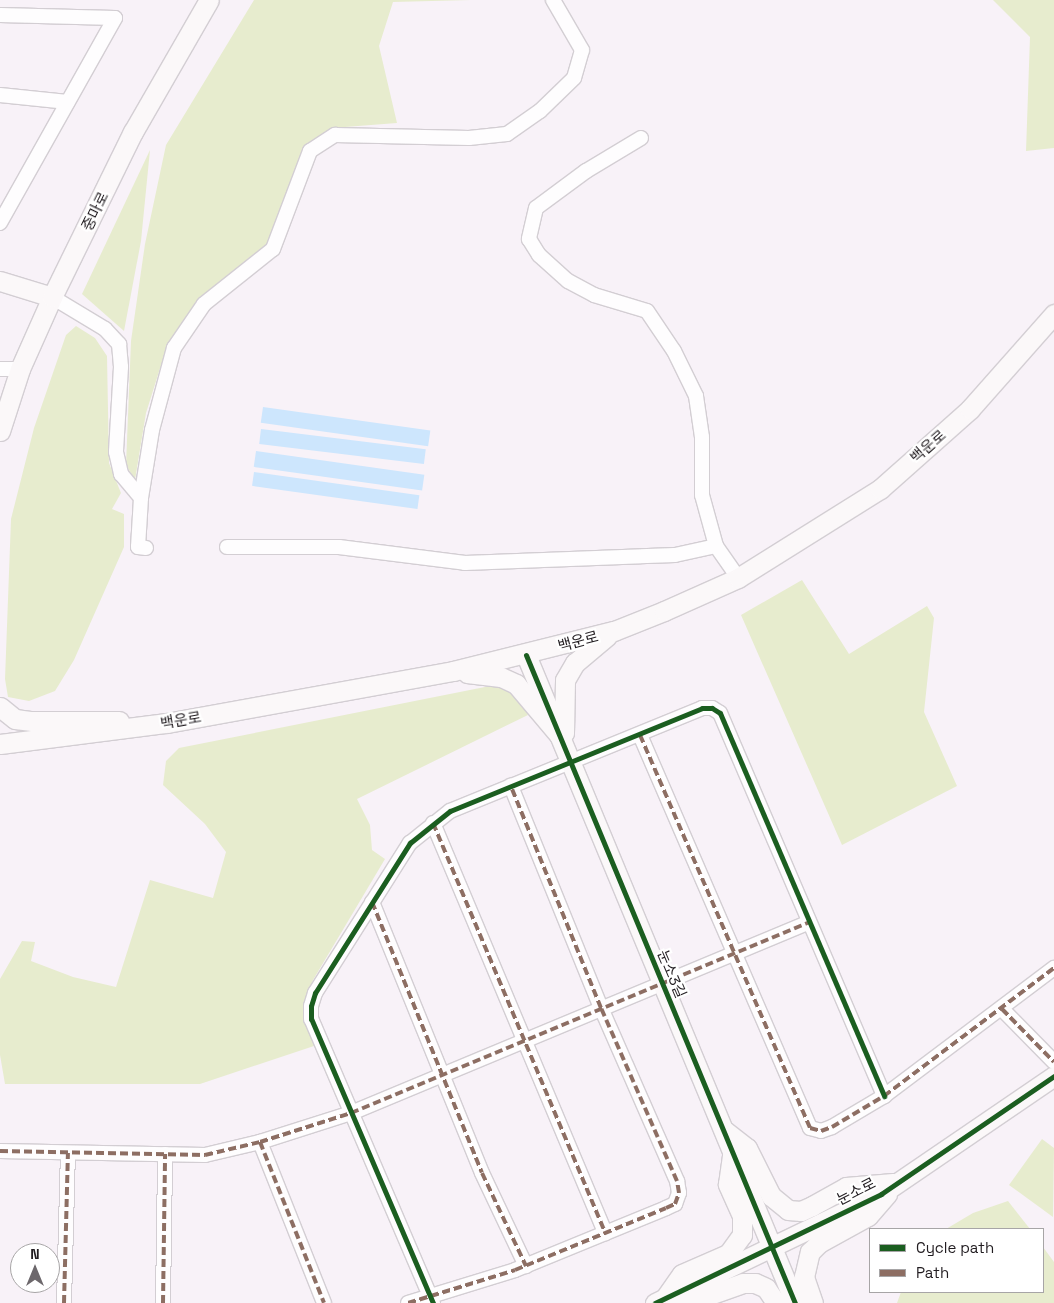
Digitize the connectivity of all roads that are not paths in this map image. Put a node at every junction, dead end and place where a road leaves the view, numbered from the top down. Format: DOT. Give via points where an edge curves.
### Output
graph roads {
  1 [pos="209,0"];
  2 [pos="553,0"];
  3 [pos="0,14"];
  4 [pos="0,95"];
  5 [pos="68,102"];
  6 [pos="642,138"];
  7 [pos="0,223"];
  8 [pos="0,281"];
  9 [pos="52,297"];
  10 [pos="1054,314"];
  11 [pos="0,369"];
  12 [pos="20,369"];
  13 [pos="0,431"];
  14 [pos="141,498"];
  15 [pos="716,546"];
  16 [pos="227,547"];
  17 [pos="146,548"];
  18 [pos="738,578"];
  19 [pos="614,631"];
  20 [pos="526,655"];
  21 [pos="453,671"];
  22 [pos="0,707"];
  23 [pos="167,723"];
  24 [pos="559,734"];
  25 [pos="640,735"];
  26 [pos="0,744"];
  27 [pos="570,762"];
  28 [pos="511,786"];
  29 [pos="433,823"];
  30 [pos="372,902"];
  31 [pos="808,923"];
  32 [pos="731,952"];
  33 [pos="1054,968"];
  34 [pos="662,982"];
  35 [pos="601,1008"];
  36 [pos="1002,1009"];
  37 [pos="523,1042"];
  38 [pos="1054,1062"];
  39 [pos="442,1076"];
  40 [pos="1054,1076"];
  41 [pos="884,1096"];
  42 [pos="351,1113"];
  43 [pos="723,1130"];
  44 [pos="260,1142"];
  45 [pos="0,1151"];
  46 [pos="68,1152"];
  47 [pos="732,1152"];
  48 [pos="165,1154"];
  49 [pos="897,1183"];
  50 [pos="605,1233"];
  51 [pos="772,1247"];
  52 [pos="526,1266"];
  53 [pos="432,1300"];
  54 [pos="660,1301"];
  55 [pos="64,1303"];
  56 [pos="163,1303"];
  57 [pos="324,1303"];
  58 [pos="408,1303"];
  59 [pos="776,1303"];
  60 [pos="795,1303"];
  61 [pos="813,1303"];
  1 -- 9 [label="street, 중마로" via="133,132"];
  2 -- 14 [label="street" via="582,50 574,78 540,111 507,134 469,138 335,135 310,150 273,249 204,304 174,348 152,430"];
  3 -- 5 [label="street" via="114,18"];
  4 -- 5 [label="street"];
  5 -- 7 [label="street"];
  6 -- 15 [label="street" via="586,171 536,208 529,239 539,255 568,281 594,296 647,310 674,351 696,396 702,437 702,495"];
  8 -- 9 [label="street"];
  9 -- 12 [label="street, 중마로"];
  9 -- 14 [label="street" via="105,329 119,344 122,368 116,452 121,474"];
  10 -- 18 [label="street, 백운로" via="970,409 880,489"];
  11 -- 12 [label="street"];
  12 -- 13 [label="street, 중마로"];
  14 -- 17 [label="street" via="138,547"];
  15 -- 16 [label="street" via="675,554 465,563 339,547"];
  15 -- 18 [label="street"];
  18 -- 19 [label="street, 백운로"];
  19 -- 20 [label="street, 백운로"];
  19 -- 24 [label="street" via="575,663 565,680 564,733"];
  20 -- 21 [label="street, 백운로"];
  20 -- 24 [label="street, 눈소3길"];
  21 -- 23 [label="street, 백운로"];
  21 -- 24 [label="street" via="501,677 516,684"];
  22 -- 23 [label="street" via="15,719 32,721"];
  23 -- 26 [label="street, 백운로"];
  24 -- 27 [label="street, 눈소3길"];
  25 -- 27 [label="street"];
  25 -- 31 [label="street" via="702,708 712,708 720,713"];
  25 -- 32 [label="street"];
  27 -- 28 [label="street"];
  27 -- 34 [label="street, 눈소3길"];
  28 -- 29 [label="street" via="450,811"];
  28 -- 35 [label="street"];
  29 -- 30 [label="street" via="410,843"];
  29 -- 37 [label="street"];
  30 -- 39 [label="street"];
  30 -- 42 [label="street" via="315,993 311,1006 311,1019"];
  31 -- 32 [label="street"];
  31 -- 41 [label="street"];
  32 -- 34 [label="street"];
  32 -- 41 [label="street" via="810,1128 821,1131 832,1127"];
  33 -- 36 [label="street"];
  34 -- 35 [label="street"];
  34 -- 43 [label="street, 눈소3길"];
  35 -- 37 [label="street"];
  35 -- 50 [label="street" via="677,1181 679,1193 674,1204"];
  36 -- 38 [label="street"];
  36 -- 41 [label="street"];
  37 -- 39 [label="street"];
  37 -- 50 [label="street"];
  39 -- 42 [label="street"];
  39 -- 52 [label="street"];
  40 -- 49 [label="street, 눈소로"];
  42 -- 44 [label="street"];
  42 -- 53 [label="street"];
  43 -- 47 [label="street, 눈소3길"];
  43 -- 49 [label="street" via="747,1148 771,1196 788,1210 801,1211 846,1187"];
  44 -- 48 [label="street" via="205,1155"];
  44 -- 57 [label="street"];
  45 -- 46 [label="street"];
  46 -- 48 [label="street"];
  46 -- 55 [label="street"];
  47 -- 51 [label="street, 눈소3길"];
  47 -- 54 [label="street" via="728,1184 742,1216 742,1235 728,1254 682,1274"];
  48 -- 56 [label="street"];
  49 -- 51 [label="street, 눈소로"];
  49 -- 61 [label="street" via="868,1216 819,1243 810,1252 804,1277"];
  50 -- 52 [label="street"];
  51 -- 54 [label="street, 눈소로"];
  51 -- 60 [label="street, 눈소3길"];
  52 -- 53 [label="street"];
  53 -- 58 [label="street"];
  54 -- 59 [label="street" via="695,1300 743,1283 755,1283 766,1288"];
}
